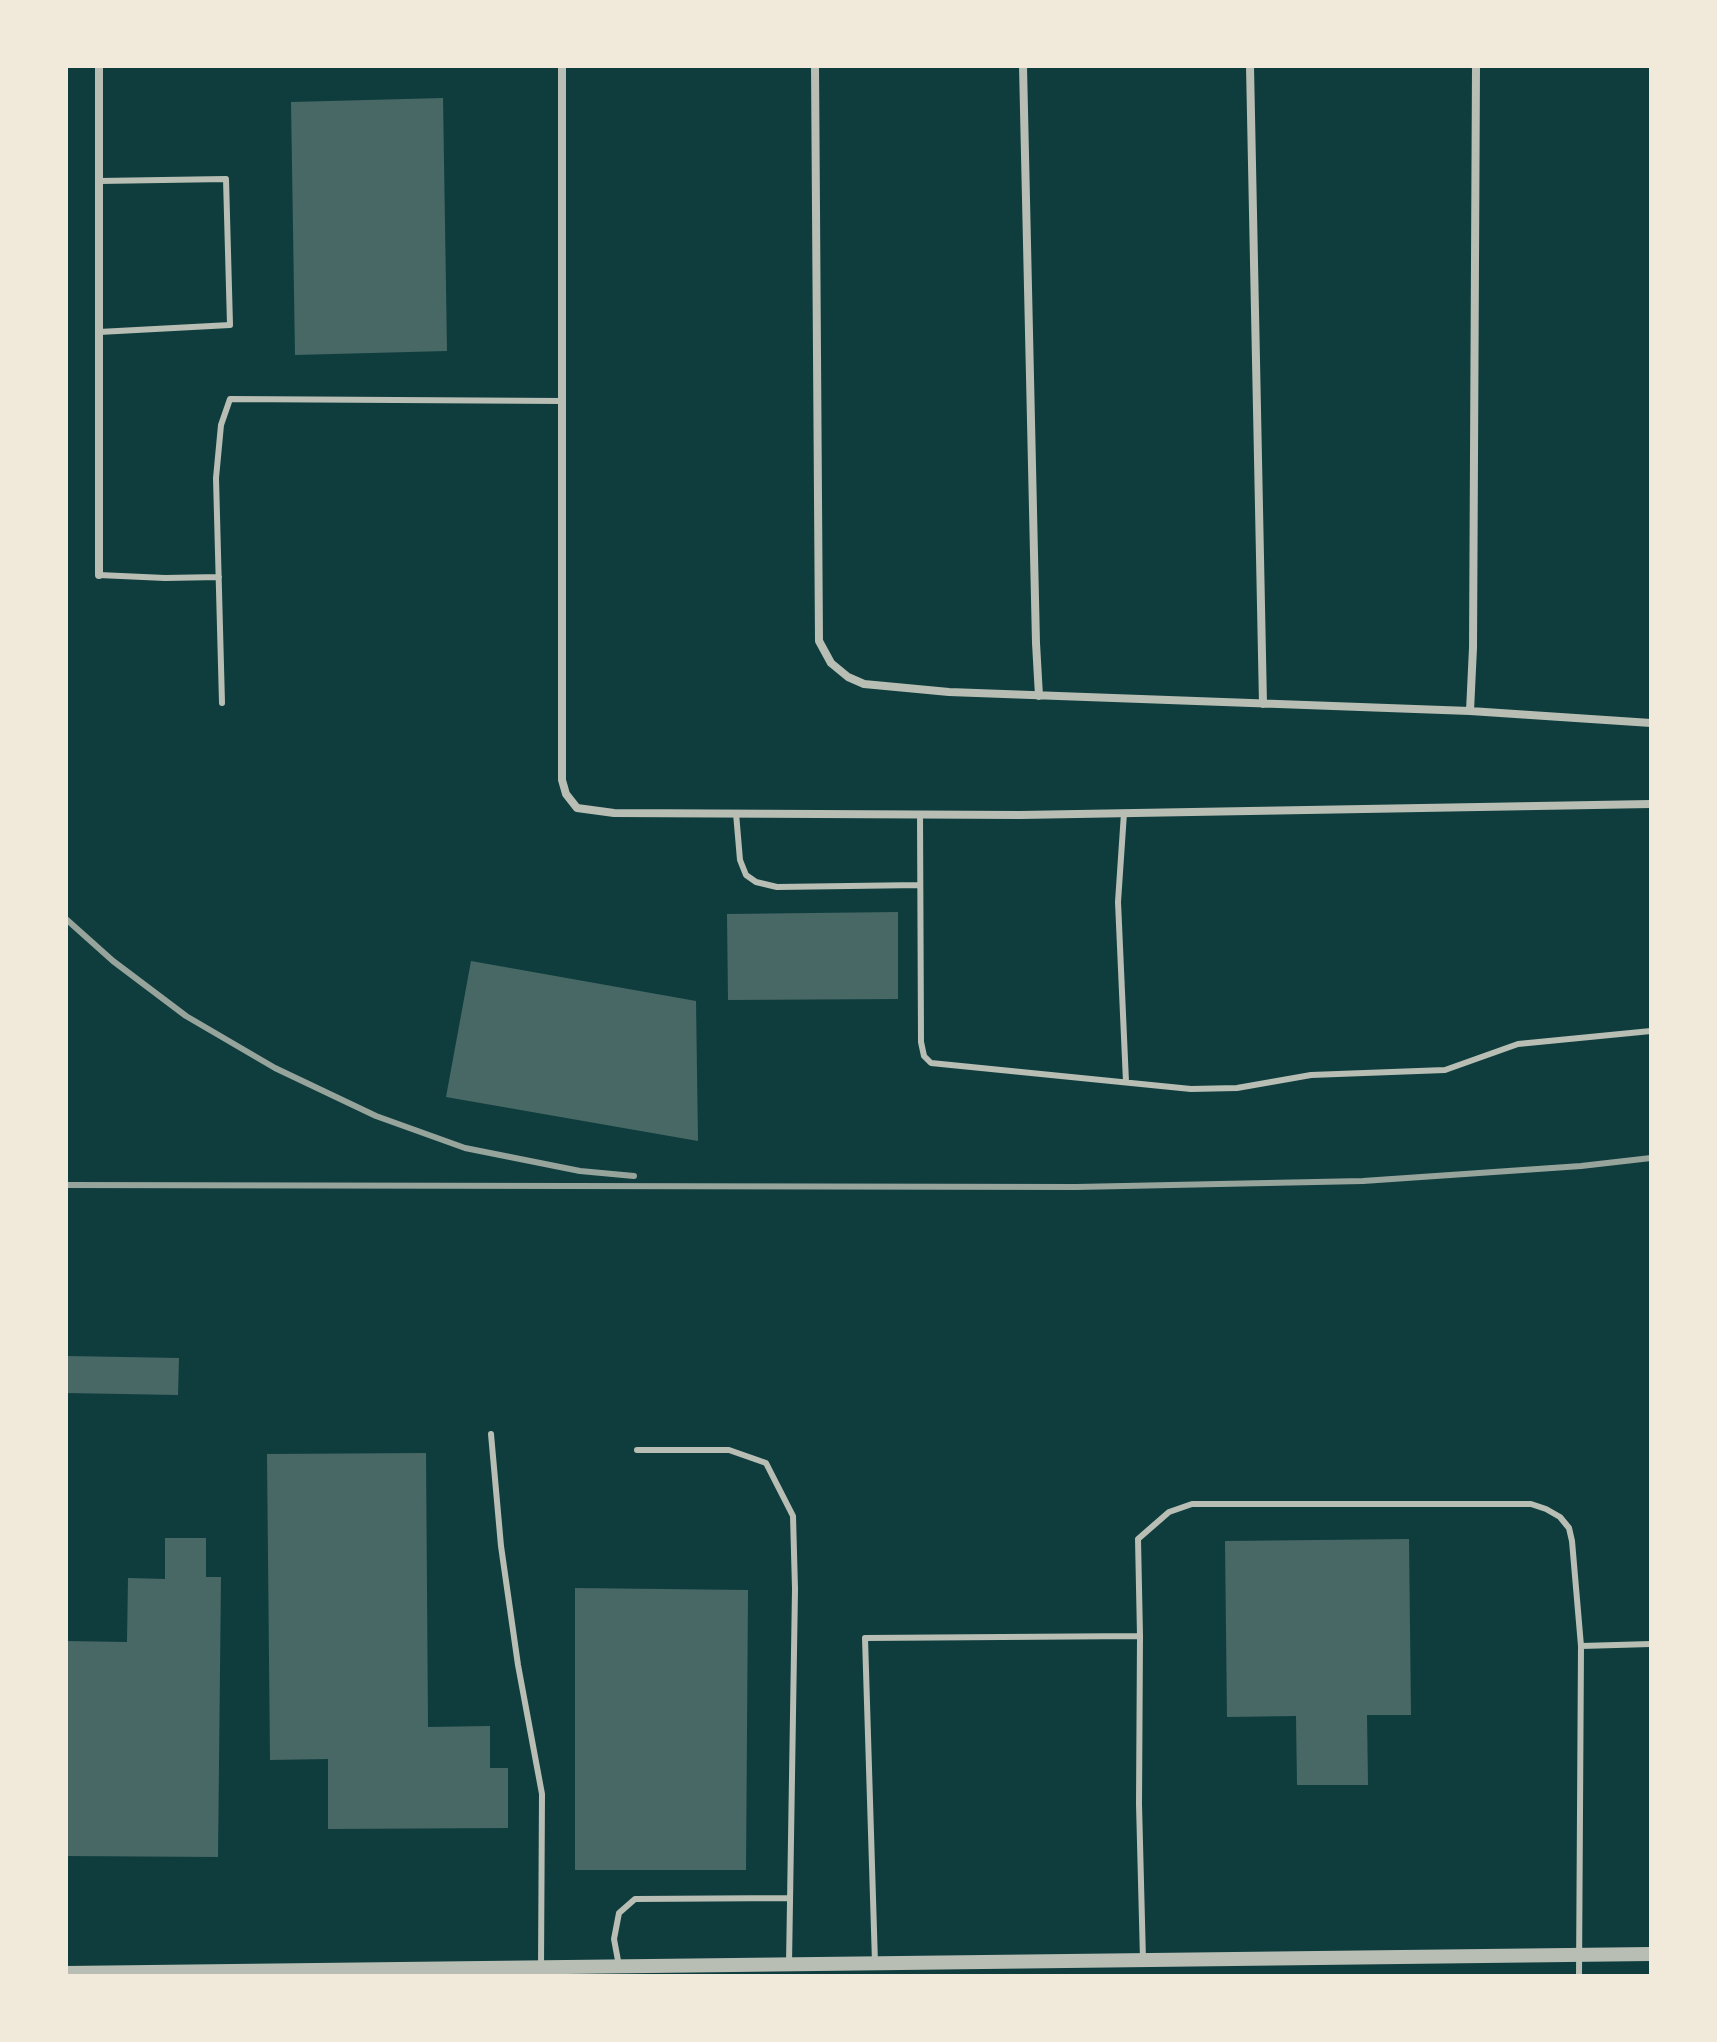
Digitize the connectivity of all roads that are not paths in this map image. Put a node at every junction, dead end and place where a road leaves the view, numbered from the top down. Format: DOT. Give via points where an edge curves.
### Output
graph roads {
  1 [pos="99,66"];
  2 [pos="562,66"];
  3 [pos="815,66"];
  4 [pos="1023,66"];
  5 [pos="1250,66"];
  6 [pos="1476,66"];
  7 [pos="99,181"];
  8 [pos="99,332"];
  9 [pos="562,401"];
  10 [pos="99,575"];
  11 [pos="219,577"];
  12 [pos="1039,696"];
  13 [pos="222,703"];
  14 [pos="1263,704"];
  15 [pos="1470,711"];
  16 [pos="1651,723"];
  17 [pos="1651,804"];
  18 [pos="736,813"];
  19 [pos="1124,813"];
  20 [pos="920,814"];
  21 [pos="920,885"];
  22 [pos="1651,1031"];
  23 [pos="1126,1082"];
  24 [pos="491,1434"];
  25 [pos="637,1450"];
  26 [pos="1140,1636"];
  27 [pos="1651,1644"];
  28 [pos="1581,1646"];
  29 [pos="790,1898"];
  30 [pos="1651,1954"];
  31 [pos="1579,1955"];
  32 [pos="1143,1960"];
  33 [pos="875,1963"];
  34 [pos="789,1964"];
  35 [pos="619,1966"];
  36 [pos="541,1967"];
  37 [pos="750,1970"];
  38 [pos="662,1971"];
  39 [pos="305,1973"];
  40 [pos="73,1974"];
  41 [pos="1579,1976"];
  1 -- 7 [label="street"];
  2 -- 9 [label="street"];
  3 -- 12 [label="street" via="819,641 831,663 864,684"];
  4 -- 12 [label="street"];
  5 -- 14 [label="street"];
  6 -- 15 [label="street"];
  7 -- 8 [label="street"];
  7 -- 8 [label="lane" via="226,179 230,325"];
  8 -- 10 [label="street"];
  9 -- 11 [label="lane" via="230,399 221,425 216,478"];
  9 -- 18 [label="street" via="566,794 577,808 614,813"];
  10 -- 11 [label="lane"];
  11 -- 13 [label="lane"];
  12 -- 14 [label="street"];
  14 -- 15 [label="street"];
  15 -- 16 [label="street"];
  17 -- 19 [label="street"];
  18 -- 20 [label="street"];
  18 -- 21 [label="lane" via="740,860 756,882 777,887"];
  19 -- 20 [label="street"];
  19 -- 23 [label="lane" via="1118,902"];
  20 -- 21 [label="lane"];
  21 -- 23 [label="lane" via="921,1042 931,1063"];
  22 -- 23 [label="lane" via="1518,1044 1445,1070 1311,1075 1237,1088"];
  24 -- 36 [label="lane" via="501,1546 542,1794"];
  25 -- 29 [label="lane" via="729,1450 766,1463 793,1516"];
  26 -- 28 [label="lane" via="1138,1539 1169,1512 1192,1504 1531,1504 1560,1517 1569,1528"];
  26 -- 32 [label="lane"];
  26 -- 33 [label="lane" via="865,1638"];
  27 -- 28 [label="lane"];
  28 -- 31 [label="lane"];
  29 -- 34 [label="lane"];
  29 -- 35 [label="lane" via="635,1899 619,1913 614,1939"];
  30 -- 31 [label="street"];
  31 -- 32 [label="street"];
  31 -- 41 [label="lane"];
  32 -- 33 [label="street"];
  33 -- 34 [label="street"];
  34 -- 37 [label="street"];
  35 -- 36 [label="street"];
  35 -- 38 [label="street"];
  36 -- 39 [label="street"];
  37 -- 38 [label="street"];
  39 -- 40 [label="street"];
}
